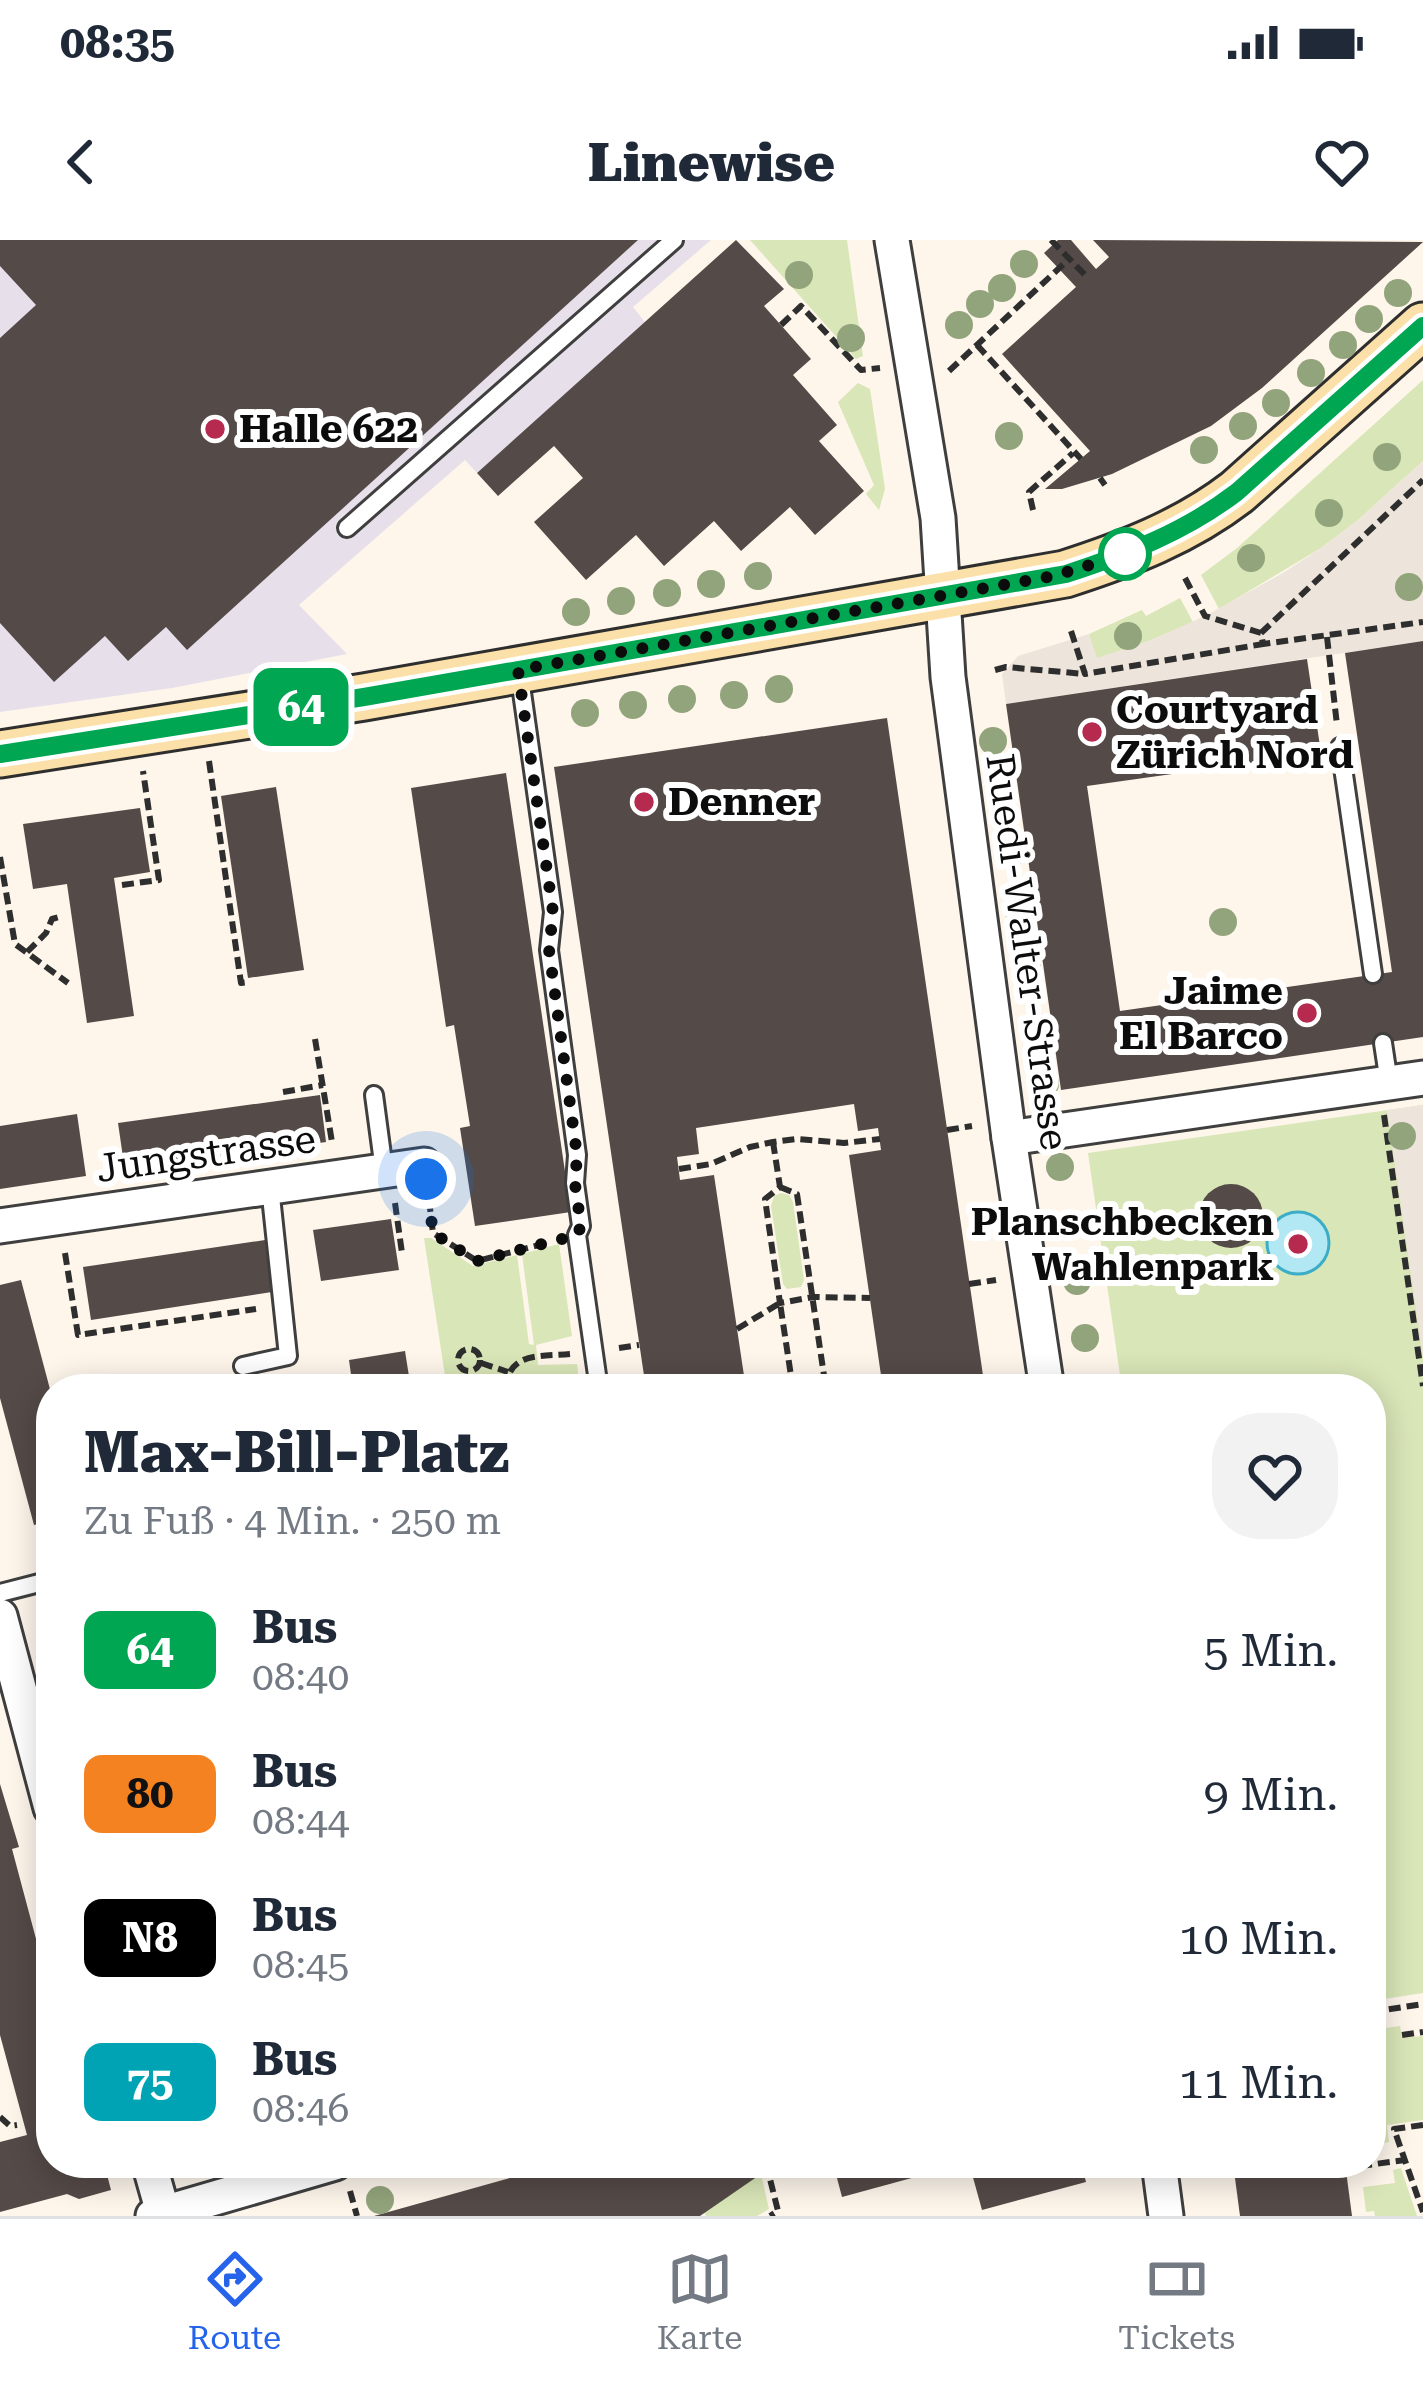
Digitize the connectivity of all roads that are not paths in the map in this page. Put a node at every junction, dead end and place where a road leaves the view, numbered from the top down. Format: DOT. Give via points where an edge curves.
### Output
graph roads {
  1 [pos="674,240"];
  2 [pos="892,240"];
  3 [pos="1423,326"];
  4 [pos="346,528"];
  5 [pos="943,596"];
  6 [pos="518,670"];
  7 [pos="1340,747"];
  8 [pos="0,754"];
  9 [pos="1373,974"];
  10 [pos="1383,1043"];
  11 [pos="1423,1078"];
  12 [pos="1385,1094"];
  13 [pos="374,1095"];
  14 [pos="1009,1138"];
  15 [pos="388,1177"];
  16 [pos="426,1181"];
  17 [pos="270,1187"];
  18 [pos="0,1226"];
  19 [pos="243,1366"];
  20 [pos="597,1374"];
  21 [pos="1045,1374"];
  22 [pos="36,1584"];
  23 [pos="0,1593"];
  24 [pos="0,1616"];
  25 [pos="6,1663"];
  26 [pos="36,1760"];
  27 [pos="152,2178"];
  28 [pos="317,2178"];
  29 [pos="1161,2178"];
  30 [pos="160,2215"];
  31 [pos="1166,2216"];
  1 -- 4 [label="lane"];
  2 -- 5 [label="street, Ruedi-Walter-Strasse" via="938,518"];
  3 -- 5 [label="main road" via="1237,492 1183,529 1066,574"];
  5 -- 6 [label="main road"];
  5 -- 14 [label="street, Ruedi-Walter-Strasse"];
  6 -- 8 [label="main road"];
  6 -- 20 [label="lane" via="553,912 549,950"];
  7 -- 9 [label="lane"];
  10 -- 12 [label="lane"];
  11 -- 12 [label="street"];
  12 -- 14 [label="street"];
  13 -- 15 [label="lane"];
  14 -- 21 [label="street, Ruedi-Walter-Strasse"];
  15 -- 16 [label="street, Jungstrasse"];
  15 -- 17 [label="street, Jungstrasse"];
  17 -- 18 [label="street, Jungstrasse"];
  17 -- 19 [label="lane" via="288,1356"];
  22 -- 23 [label="lane"];
  24 -- 25 [label="street"];
  25 -- 26 [label="street"];
  27 -- 30 [label="street"];
  28 -- 30 [label="street"];
  29 -- 31 [label="street"];
}
